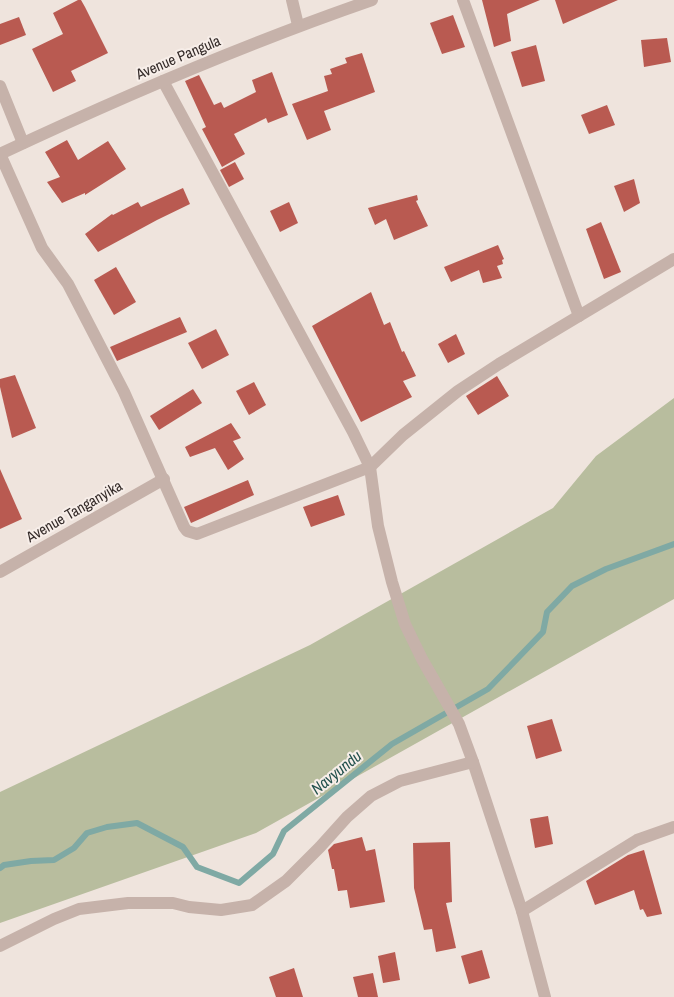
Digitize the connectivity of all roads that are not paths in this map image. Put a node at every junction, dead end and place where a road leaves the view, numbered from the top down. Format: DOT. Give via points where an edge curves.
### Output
graph roads {
  1 [pos="292,0"];
  2 [pos="372,0"];
  3 [pos="463,0"];
  4 [pos="298,25"];
  5 [pos="163,80"];
  6 [pos="0,86"];
  7 [pos="23,143"];
  8 [pos="0,154"];
  9 [pos="674,259"];
  10 [pos="579,316"];
  11 [pos="370,467"];
  12 [pos="164,479"];
  13 [pos="0,572"];
  14 [pos="473,762"];
  15 [pos="674,827"];
  16 [pos="522,911"];
  17 [pos="0,946"];
  18 [pos="545,997"];
  1 -- 4 [label="street"];
  2 -- 4 [label="street, Avenue Pangula"];
  3 -- 10 [label="street"];
  4 -- 5 [label="street, Avenue Pangula"];
  5 -- 7 [label="street, Avenue Pangula"];
  5 -- 11 [label="street"];
  6 -- 7 [label="street"];
  7 -- 8 [label="street, Avenue Pangula"];
  8 -- 12 [label="street" via="42,248 68,284 124,392"];
  9 -- 10 [label="street"];
  10 -- 11 [label="street" via="458,391"];
  11 -- 12 [label="street" via="197,534 184,527"];
  11 -- 14 [label="street" via="378,526 405,624 459,724"];
  12 -- 13 [label="street, Avenue Tanganyika"];
  14 -- 16 [label="street"];
  14 -- 17 [label="street" via="400,781 371,796 286,881 252,905 221,910 173,903 128,903 79,910"];
  15 -- 16 [label="street" via="637,840"];
  16 -- 18 [label="street"];
}
